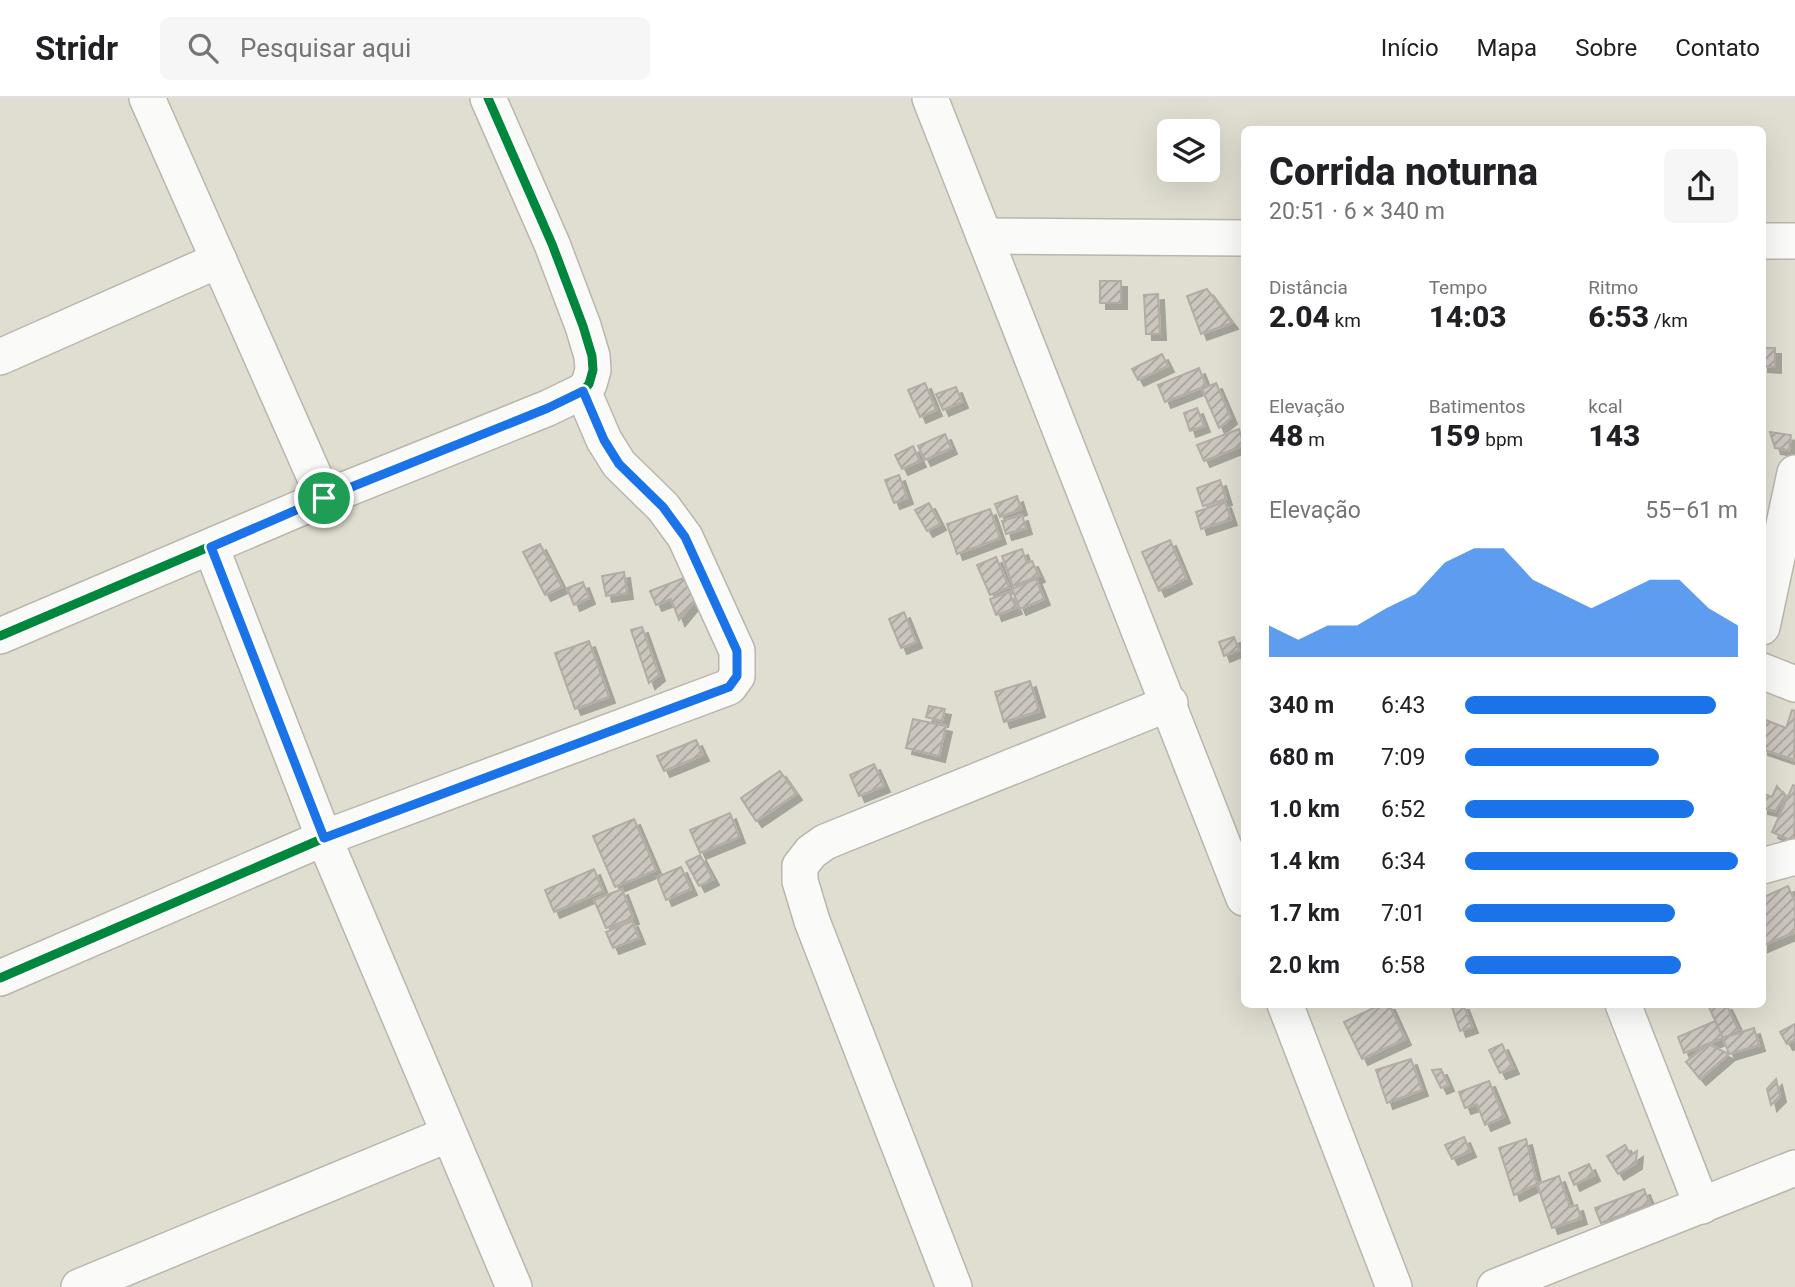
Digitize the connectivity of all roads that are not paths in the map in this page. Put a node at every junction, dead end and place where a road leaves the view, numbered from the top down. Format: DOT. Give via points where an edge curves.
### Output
graph roads {
  1 [pos="147,98"];
  2 [pos="488,98"];
  3 [pos="930,98"];
  4 [pos="984,236"];
  5 [pos="1241,238"];
  6 [pos="1766,241"];
  7 [pos="1795,241"];
  8 [pos="219,260"];
  9 [pos="0,357"];
  10 [pos="583,391"];
  11 [pos="1795,472"];
  12 [pos="324,498"];
  13 [pos="211,547"];
  14 [pos="1766,608"];
  15 [pos="0,636"];
  16 [pos="1766,673"];
  17 [pos="1795,684"];
  18 [pos="1170,704"];
  19 [pos="324,838"];
  20 [pos="1795,858"];
  21 [pos="1766,865"];
  22 [pos="1241,890"];
  23 [pos="0,978"];
  24 [pos="1287,1008"];
  25 [pos="1625,1008"];
  26 [pos="449,1134"];
  27 [pos="1795,1168"];
  28 [pos="1702,1206"];
  29 [pos="79,1287"];
  30 [pos="514,1287"];
  31 [pos="954,1287"];
  32 [pos="1394,1287"];
  33 [pos="1495,1287"];
  1 -- 8 [label="street"];
  2 -- 10 [label="street" via="583,326 593,370"];
  3 -- 4 [label="street"];
  4 -- 5 [label="street"];
  4 -- 18 [label="street"];
  6 -- 7 [label="street"];
  8 -- 9 [label="street"];
  8 -- 12 [label="street"];
  10 -- 12 [label="street"];
  10 -- 19 [label="street" via="619,464 663,507 685,537 737,651 737,676 729,687"];
  11 -- 14 [label="street"];
  12 -- 13 [label="street"];
  13 -- 15 [label="street"];
  13 -- 19 [label="street"];
  16 -- 17 [label="street"];
  18 -- 22 [label="street"];
  18 -- 31 [label="street" via="825,842 800,866 812,920"];
  19 -- 23 [label="street"];
  19 -- 26 [label="street"];
  20 -- 21 [label="street"];
  24 -- 32 [label="street"];
  25 -- 28 [label="street"];
  26 -- 29 [label="street"];
  26 -- 30 [label="street"];
  27 -- 28 [label="street"];
  28 -- 33 [label="street"];
}
